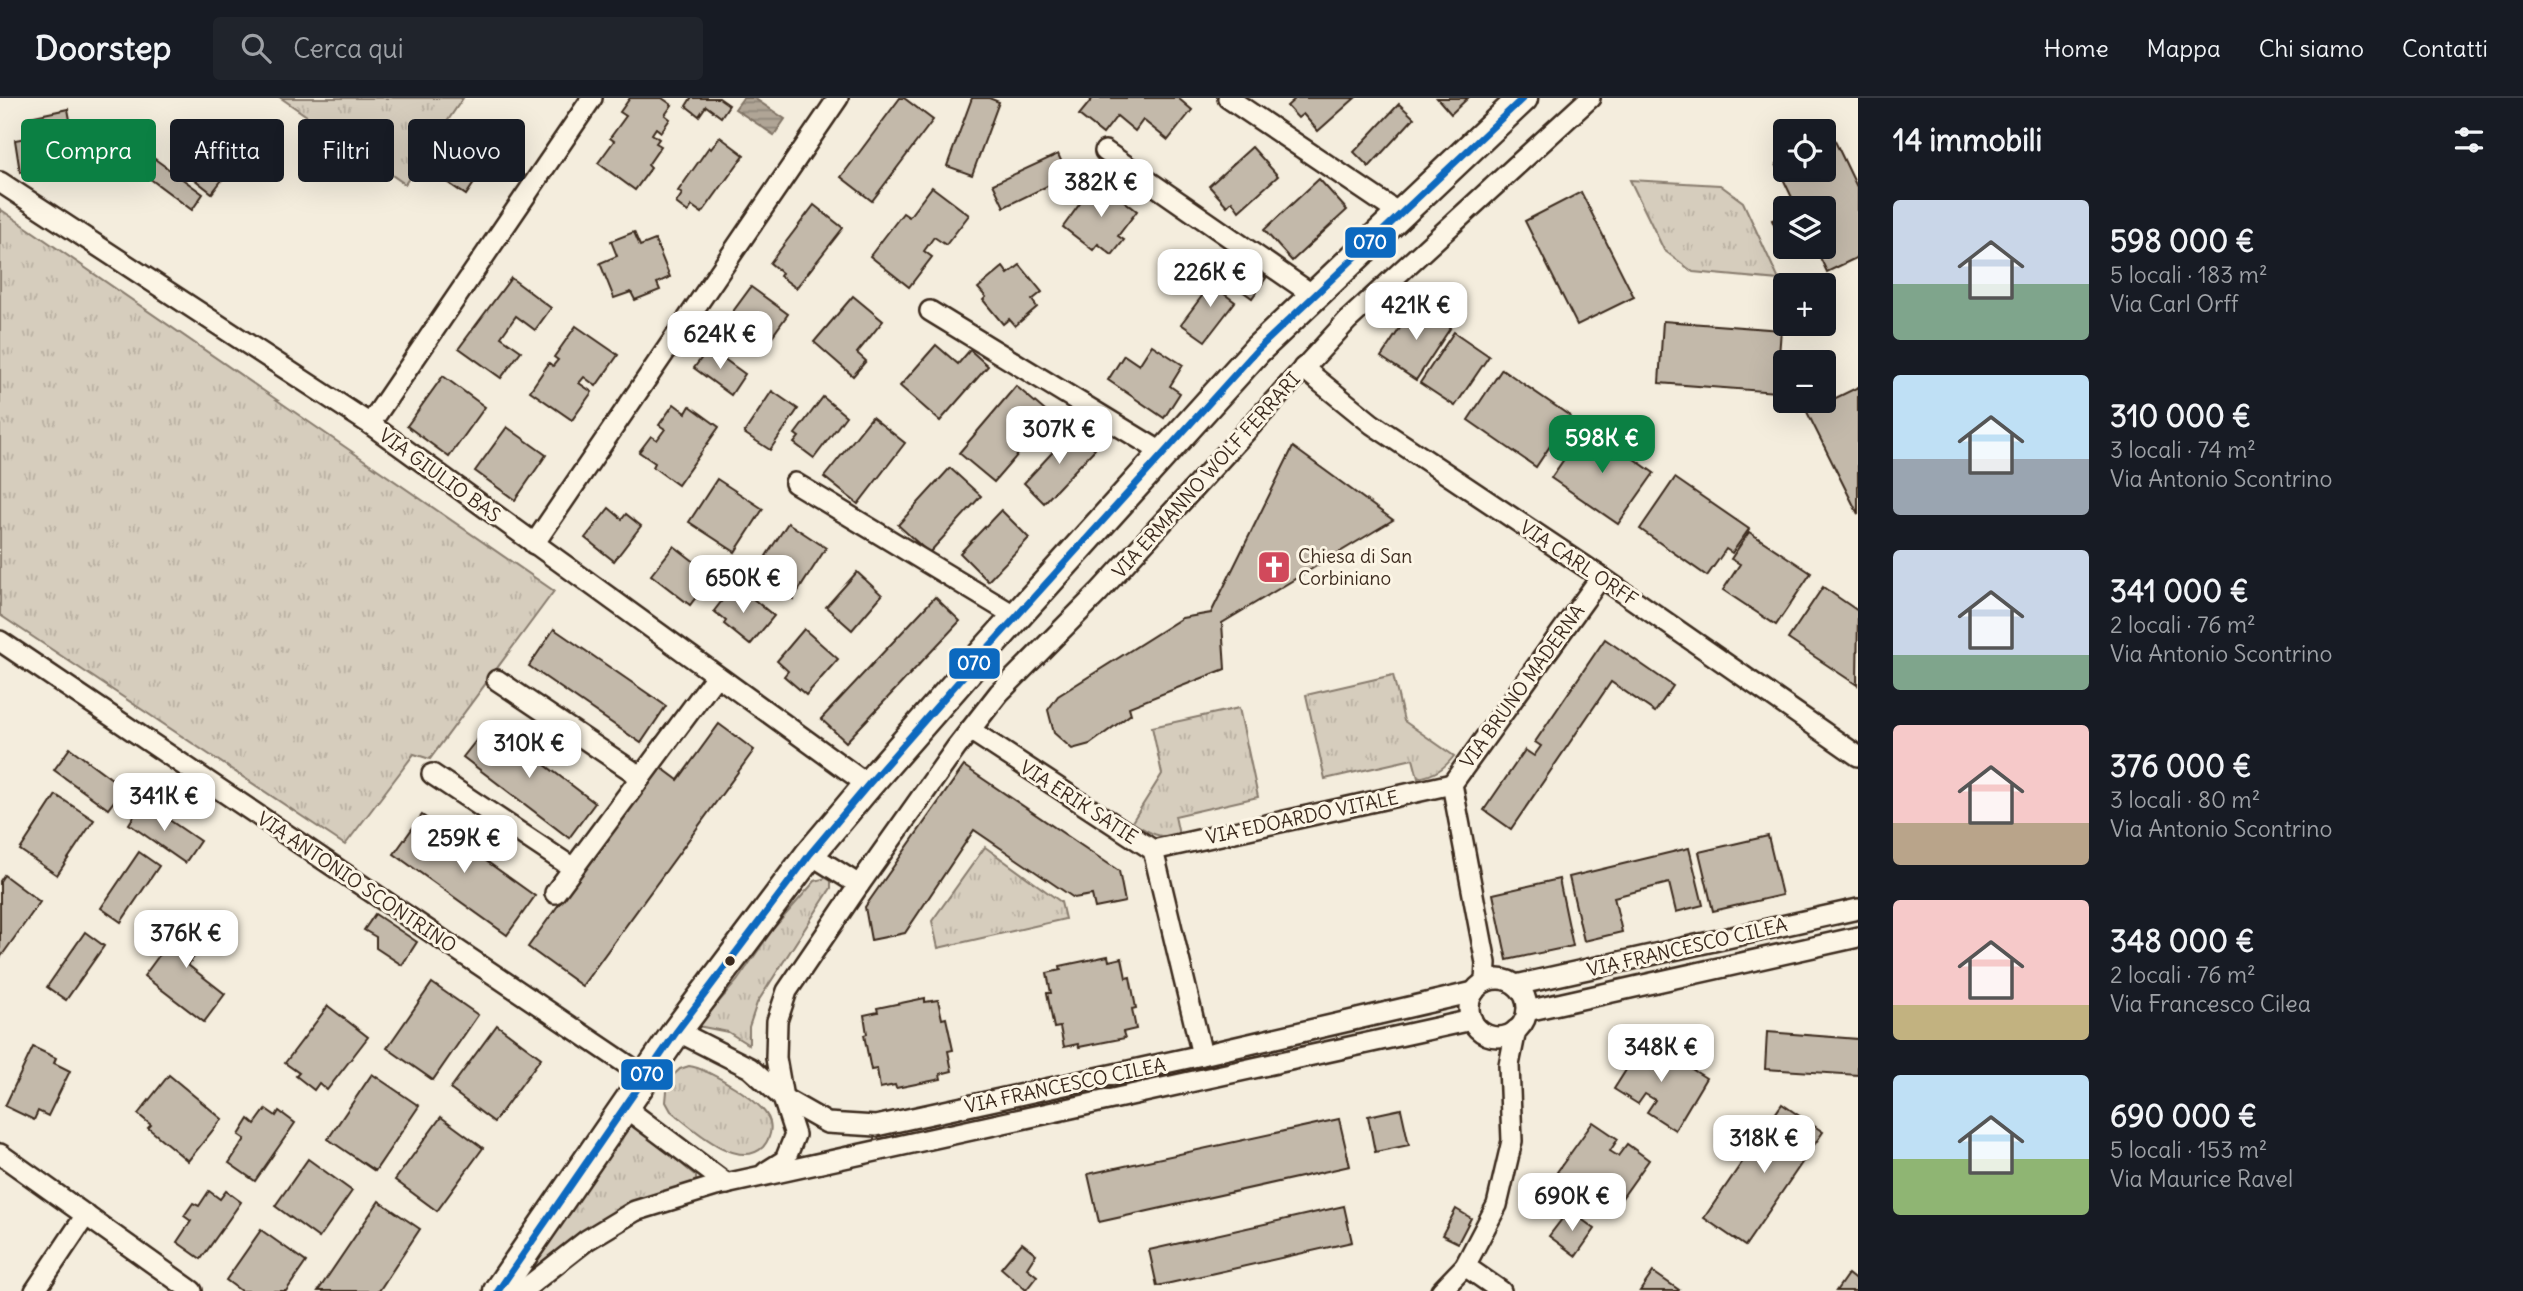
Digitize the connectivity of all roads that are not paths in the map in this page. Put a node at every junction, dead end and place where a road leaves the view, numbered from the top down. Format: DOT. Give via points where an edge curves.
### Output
graph roads {
  1 [pos="592,98"];
  2 [pos="838,98"];
  3 [pos="1228,98"];
  4 [pos="1523,98"];
  5 [pos="1590,98"];
  6 [pos="1105,150"];
  7 [pos="0,182"];
  8 [pos="1400,214"];
  9 [pos="1313,295"];
  10 [pos="930,311"];
  11 [pos="1303,368"];
  12 [pos="370,424"];
  13 [pos="1163,453"];
  14 [pos="796,483"];
  15 [pos="534,544"];
  16 [pos="1601,577"];
  17 [pos="1017,617"];
  18 [pos="0,641"];
  19 [pos="716,676"];
  20 [pos="497,680"];
  21 [pos="970,730"];
  22 [pos="1858,756"];
  23 [pos="432,774"];
  24 [pos="641,777"];
  25 [pos="1452,784"];
  26 [pos="868,785"];
  27 [pos="1153,850"];
  28 [pos="810,854"];
  29 [pos="573,868"];
  30 [pos="859,885"];
  31 [pos="555,892"];
  32 [pos="1858,909"];
  33 [pos="1858,937"];
  34 [pos="1492,980"];
  35 [pos="1527,1011"];
  36 [pos="1472,1020"];
  37 [pos="1516,1030"];
  38 [pos="677,1031"];
  39 [pos="1494,1036"];
  40 [pos="1202,1055"];
  41 [pos="1509,1065"];
  42 [pos="644,1076"];
  43 [pos="783,1098"];
  44 [pos="623,1106"];
  45 [pos="0,1154"];
  46 [pos="759,1176"];
  47 [pos="727,1184"];
  48 [pos="86,1215"];
  49 [pos="1465,1266"];
  50 [pos="35,1291"];
  51 [pos="192,1291"];
  52 [pos="498,1291"];
  53 [pos="523,1291"];
  54 [pos="1441,1291"];
  55 [pos="1501,1291"];
  1 -- 12 [label="street"];
  2 -- 15 [label="street"];
  3 -- 8 [label="street"];
  4 -- 8 [label="street"];
  5 -- 11 [label="street, VIA ERMANNO WOLF FERRARI" via="1372,296"];
  6 -- 9 [label="street"];
  7 -- 12 [label="street, VIA GIULIO BAS"];
  8 -- 9 [label="street"];
  9 -- 13 [label="street"];
  10 -- 13 [label="street"];
  11 -- 16 [label="street, VIA CARL ORFF" via="1379,429"];
  11 -- 21 [label="street, VIA ERMANNO WOLF FERRARI" via="1099,592 999,693"];
  12 -- 15 [label="street, VIA GIULIO BAS"];
  13 -- 17 [label="street"];
  14 -- 17 [label="street"];
  15 -- 19 [label="street, VIA GIULIO BAS"];
  16 -- 22 [label="street, VIA CARL ORFF"];
  16 -- 25 [label="street, VIA BRUNO MADERNA"];
  17 -- 26 [label="street"];
  18 -- 42 [label="street, VIA ANTONIO SCONTRINO"];
  19 -- 24 [label="street"];
  19 -- 26 [label="street, VIA GIULIO BAS"];
  20 -- 24 [label="street"];
  21 -- 27 [label="street, VIA ERIK SATIE"];
  21 -- 30 [label="street, VIA ERMANNO WOLF FERRARI"];
  23 -- 29 [label="street"];
  24 -- 29 [label="street"];
  25 -- 27 [label="street, VIA EDOARDO VITALE"];
  25 -- 34 [label="street, VIA BRUNO MADERNA"];
  26 -- 28 [label="street"];
  27 -- 40 [label="street, VIA ERIK SATIE"];
  28 -- 30 [label="street"];
  28 -- 38 [label="street"];
  29 -- 31 [label="street"];
  30 -- 43 [label="street, VIA ERMANNO WOLF FERRARI" via="787,991 777,1021 776,1058"];
  32 -- 34 [label="street, VIA FRANCESCO CILEA"];
  33 -- 35 [label="street, VIA FRANCESCO CILEA"];
  34 -- 35 [label="street" via="1523,992"];
  34 -- 36 [label="street" via="1470,1001"];
  34 -- 40 [label="street, VIA FRANCESCO CILEA"];
  35 -- 37 [label="street"];
  36 -- 39 [label="street" via="1477,1028"];
  36 -- 46 [label="street, VIA FRANCESCO CILEA"];
  37 -- 39 [label="street"];
  37 -- 41 [label="street"];
  38 -- 42 [label="street"];
  38 -- 43 [label="street, VIA FRANCESCO CILEA" via="750,1069"];
  39 -- 41 [label="street"];
  40 -- 43 [label="street, VIA FRANCESCO CILEA" via="876,1126 827,1123"];
  41 -- 49 [label="street" via="1512,1141 1506,1174 1497,1205"];
  42 -- 44 [label="street"];
  43 -- 46 [label="street, VIA ERMANNO WOLF FERRARI" via="795,1135 785,1160"];
  44 -- 47 [label="street"];
  44 -- 52 [label="street"];
  45 -- 48 [label="street"];
  46 -- 47 [label="street, VIA FRANCESCO CILEA"];
  47 -- 53 [label="street, VIA FRANCESCO CILEA" via="635,1211 587,1240"];
  48 -- 50 [label="street"];
  48 -- 51 [label="street"];
  49 -- 54 [label="street"];
  49 -- 55 [label="street"];
}
